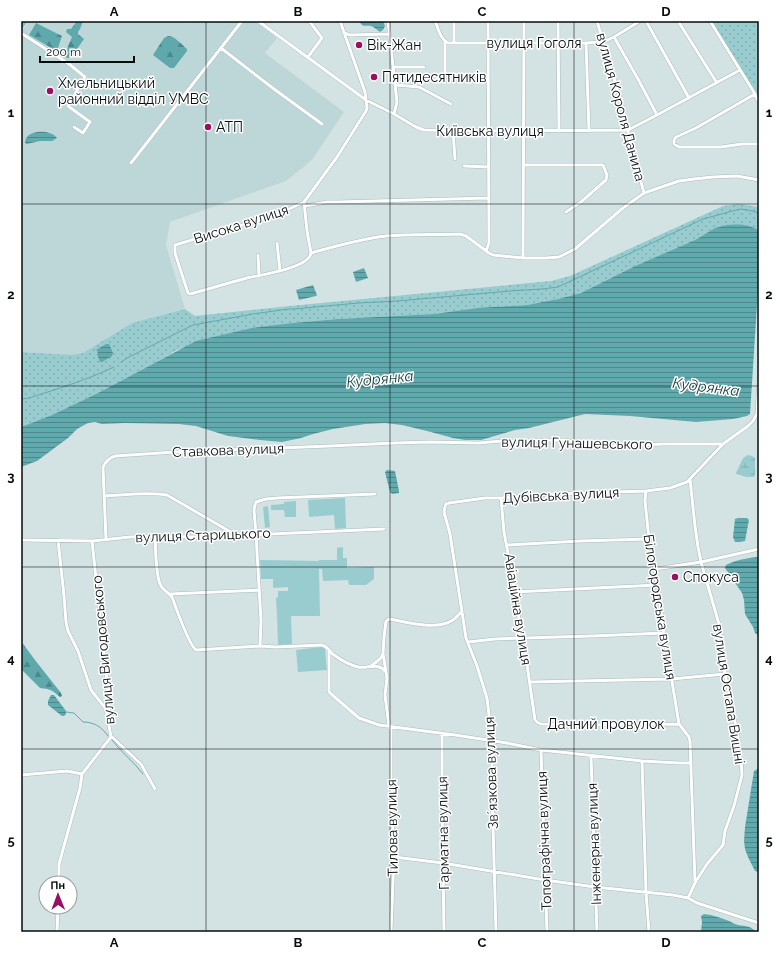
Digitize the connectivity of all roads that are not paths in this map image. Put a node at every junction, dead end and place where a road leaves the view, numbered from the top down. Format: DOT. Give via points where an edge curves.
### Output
graph roads {
  1 [pos="26,21"];
  2 [pos="242,21"];
  3 [pos="258,21"];
  4 [pos="309,21"];
  5 [pos="340,21"];
  6 [pos="388,21"];
  7 [pos="435,21"];
  8 [pos="454,21"];
  9 [pos="488,21"];
  10 [pos="524,21"];
  11 [pos="558,21"];
  12 [pos="597,21"];
  13 [pos="640,21"];
  14 [pos="646,21"];
  15 [pos="678,21"];
  16 [pos="710,21"];
  17 [pos="21,27"];
  18 [pos="21,33"];
  19 [pos="344,33"];
  20 [pos="390,34"];
  21 [pos="614,37"];
  22 [pos="445,41"];
  23 [pos="454,42"];
  24 [pos="524,42"];
  25 [pos="603,42"];
  26 [pos="489,43"];
  27 [pos="557,43"];
  28 [pos="586,43"];
  29 [pos="221,48"];
  30 [pos="308,57"];
  31 [pos="393,67"];
  32 [pos="424,67"];
  33 [pos="740,70"];
  34 [pos="467,74"];
  35 [pos="717,83"];
  36 [pos="396,85"];
  37 [pos="755,94"];
  38 [pos="689,98"];
  39 [pos="366,100"];
  40 [pos="759,103"];
  41 [pos="451,104"];
  42 [pos="394,114"];
  43 [pos="657,116"];
  44 [pos="322,124"];
  45 [pos="74,127"];
  46 [pos="628,130"];
  47 [pos="453,131"];
  48 [pos="489,131"];
  49 [pos="523,131"];
  50 [pos="558,131"];
  51 [pos="589,131"];
  52 [pos="759,144"];
  53 [pos="455,159"];
  54 [pos="131,163"];
  55 [pos="524,165"];
  56 [pos="464,166"];
  57 [pos="489,167"];
  58 [pos="759,180"];
  59 [pos="644,193"];
  60 [pos="488,198"];
  61 [pos="304,202"];
  62 [pos="305,206"];
  63 [pos="566,212"];
  64 [pos="277,244"];
  65 [pos="486,251"];
  66 [pos="311,253"];
  67 [pos="258,255"];
  68 [pos="523,258"];
  69 [pos="280,271"];
  70 [pos="259,276"];
  71 [pos="759,380"];
  72 [pos="758,415"];
  73 [pos="431,442"];
  74 [pos="723,444"];
  75 [pos="690,479"];
  76 [pos="646,490"];
  77 [pos="375,494"];
  78 [pos="104,496"];
  79 [pos="501,498"];
  80 [pos="384,529"];
  81 [pos="229,531"];
  82 [pos="256,534"];
  83 [pos="236,535"];
  84 [pos="155,536"];
  85 [pos="228,536"];
  86 [pos="649,539"];
  87 [pos="21,540"];
  88 [pos="58,540"];
  89 [pos="106,540"];
  90 [pos="92,541"];
  91 [pos="507,545"];
  92 [pos="759,550"];
  93 [pos="701,562"];
  94 [pos="655,570"];
  95 [pos="657,585"];
  96 [pos="259,590"];
  97 [pos="514,592"];
  98 [pos="170,594"];
  99 [pos="462,611"];
  100 [pos="463,617"];
  101 [pos="664,633"];
  102 [pos="523,637"];
  103 [pos="468,642"];
  104 [pos="260,646"];
  105 [pos="329,650"];
  106 [pos="383,654"];
  107 [pos="371,666"];
  108 [pos="385,671"];
  109 [pos="725,674"];
  110 [pos="672,679"];
  111 [pos="530,682"];
  112 [pos="108,704"];
  113 [pos="103,705"];
  114 [pos="535,720"];
  115 [pos="679,724"];
  116 [pos="389,726"];
  117 [pos="442,733"];
  118 [pos="111,737"];
  119 [pos="492,741"];
  120 [pos="541,750"];
  121 [pos="591,756"];
  122 [pos="642,761"];
  123 [pos="691,763"];
  124 [pos="82,774"];
  125 [pos="21,775"];
  126 [pos="155,789"];
  127 [pos="394,857"];
  128 [pos="443,863"];
  129 [pos="494,872"];
  130 [pos="58,875"];
  131 [pos="544,880"];
  132 [pos="695,883"];
  133 [pos="595,887"];
  134 [pos="646,892"];
  135 [pos="688,898"];
  136 [pos="58,915"];
  137 [pos="759,923"];
  138 [pos="392,931"];
  139 [pos="57,932"];
  140 [pos="444,932"];
  141 [pos="496,932"];
  142 [pos="547,932"];
  143 [pos="597,932"];
  144 [pos="649,932"];
  1 -- 17 [label="main road"];
  2 -- 29 [label="street"];
  3 -- 30 [label="street, Київська вулиця"];
  4 -- 30 [label="street" via="322,38"];
  5 -- 19 [label="street"];
  6 -- 20 [label="street"];
  7 -- 22 [label="street"];
  8 -- 23 [label="street"];
  9 -- 26 [label="street"];
  10 -- 24 [label="street"];
  11 -- 27 [label="street"];
  12 -- 25 [label="street, вулиця Короля Данила"];
  13 -- 21 [label="street, вулиця Гоголя"];
  14 -- 38 [label="street"];
  15 -- 35 [label="street"];
  16 -- 33 [label="street"];
  18 -- 45 [label="street" via="84,75 84,81 68,106 90,122 83,133"];
  19 -- 20 [label="street"];
  19 -- 39 [label="street"];
  20 -- 31 [label="street"];
  21 -- 25 [label="street, вулиця Гоголя"];
  21 -- 43 [label="street"];
  22 -- 23 [label="street, вулиця Гоголя"];
  22 -- 34 [label="street" via="445,74"];
  23 -- 26 [label="street, вулиця Гоголя"];
  24 -- 26 [label="street, вулиця Гоголя"];
  24 -- 27 [label="street, вулиця Гоголя"];
  24 -- 49 [label="street"];
  25 -- 28 [label="street, вулиця Гоголя"];
  25 -- 46 [label="street, вулиця Короля Данила"];
  26 -- 48 [label="street"];
  27 -- 28 [label="street, вулиця Гоголя"];
  27 -- 50 [label="street"];
  28 -- 51 [label="street"];
  29 -- 44 [label="street"];
  29 -- 54 [label="street"];
  30 -- 39 [label="street, Київська вулиця"];
  31 -- 32 [label="street"];
  31 -- 36 [label="street"];
  33 -- 35 [label="street, Київська вулиця"];
  33 -- 37 [label="street"];
  35 -- 38 [label="street, Київська вулиця"];
  36 -- 41 [label="street" via="419,87"];
  36 -- 42 [label="street" via="397,102"];
  37 -- 40 [label="street"];
  37 -- 52 [label="street" via="676,137 674,144 679,147"];
  38 -- 43 [label="street, Київська вулиця"];
  39 -- 42 [label="street, Київська вулиця"];
  39 -- 61 [label="street, Висока вулиця" via="366,111"];
  42 -- 47 [label="street, Київська вулиця" via="424,130"];
  43 -- 46 [label="street, Київська вулиця"];
  46 -- 51 [label="street, Київська вулиця"];
  46 -- 59 [label="street, вулиця Короля Данила"];
  47 -- 48 [label="street, Київська вулиця"];
  47 -- 53 [label="street"];
  48 -- 49 [label="street, Київська вулиця"];
  48 -- 57 [label="street"];
  49 -- 50 [label="street, Київська вулиця"];
  49 -- 55 [label="street"];
  50 -- 51 [label="street, Київська вулиця"];
  55 -- 63 [label="street" via="603,165 606,180"];
  55 -- 68 [label="street"];
  56 -- 57 [label="street"];
  57 -- 60 [label="street"];
  58 -- 59 [label="street" via="737,176 694,179"];
  59 -- 68 [label="street" via="567,254 552,258"];
  60 -- 62 [label="street" via="327,202"];
  60 -- 65 [label="street" via="489,243"];
  61 -- 62 [label="street"];
  61 -- 70 [label="street, Висока вулиця" via="256,221 174,245 174,253 190,294"];
  62 -- 66 [label="street"];
  64 -- 69 [label="street"];
  65 -- 66 [label="street" via="460,234 385,236"];
  65 -- 68 [label="street" via="493,255"];
  66 -- 69 [label="street" via="302,262"];
  67 -- 70 [label="street"];
  69 -- 70 [label="street"];
  71 -- 72 [label="street"];
  72 -- 74 [label="street, Дубівська вулиця" via="748,426"];
  73 -- 74 [label="street, вулиця Гунашевського" via="565,440 610,446"];
  73 -- 78 [label="street, Ставкова вулиця" via="115,456 109,458 103,467"];
  74 -- 75 [label="street, Дубівська вулиця"];
  75 -- 76 [label="street, Дубівська вулиця" via="670,488"];
  75 -- 93 [label="street, вулиця Остапа Вишні"];
  76 -- 79 [label="street, Дубівська вулиця"];
  76 -- 86 [label="street, Білогородська вулиця" via="644,501"];
  77 -- 82 [label="street" via="277,498 256,502"];
  78 -- 81 [label="street" via="167,495"];
  78 -- 89 [label="street, Ставкова вулиця"];
  79 -- 91 [label="street, Авіаційна вулиця"];
  79 -- 99 [label="street, Дубівська вулиця" via="446,504 444,512"];
  80 -- 82 [label="street, вулиця Старицького"];
  81 -- 83 [label="street"];
  81 -- 85 [label="street"];
  82 -- 83 [label="street, вулиця Старицького"];
  82 -- 96 [label="street"];
  83 -- 85 [label="street, вулиця Старицького"];
  84 -- 85 [label="street, вулиця Старицького"];
  84 -- 89 [label="street, вулиця Старицького"];
  84 -- 98 [label="street" via="157,575 164,590"];
  86 -- 91 [label="street"];
  86 -- 94 [label="street, Білогородська вулиця"];
  87 -- 88 [label="street, вулиця Старицького"];
  88 -- 90 [label="street, вулиця Старицького"];
  88 -- 113 [label="street" via="68,631 78,651 91,690"];
  89 -- 90 [label="street, вулиця Старицького"];
  90 -- 112 [label="street, вулиця Вигодовського"];
  91 -- 97 [label="street, Авіаційна вулиця"];
  92 -- 93 [label="street"];
  93 -- 94 [label="street"];
  93 -- 109 [label="street, вулиця Остапа Вишні" via="718,624"];
  94 -- 95 [label="street, Білогородська вулиця"];
  95 -- 97 [label="street"];
  95 -- 101 [label="street, Білогородська вулиця"];
  96 -- 98 [label="street"];
  96 -- 104 [label="street"];
  97 -- 102 [label="street, Авіаційна вулиця"];
  98 -- 104 [label="street" via="196,650"];
  99 -- 100 [label="street, Дубівська вулиця"];
  99 -- 106 [label="street, Тилова вулиця" via="452,621 430,626 389,619 385,625"];
  100 -- 103 [label="street, Звʼязкова вулиця"];
  101 -- 102 [label="street"];
  101 -- 110 [label="street, Білогородська вулиця"];
  102 -- 103 [label="street"];
  102 -- 111 [label="street, Авіаційна вулиця"];
  103 -- 119 [label="street, Звʼязкова вулиця" via="487,698"];
  104 -- 105 [label="street" via="322,645"];
  105 -- 107 [label="street" via="357,667"];
  105 -- 116 [label="street" via="330,693 359,718"];
  106 -- 107 [label="street"];
  106 -- 108 [label="street, Тилова вулиця"];
  107 -- 108 [label="street"];
  108 -- 116 [label="street, Тилова вулиця"];
  109 -- 110 [label="street"];
  109 -- 132 [label="street, вулиця Остапа Вишні" via="738,736 742,775 723,845"];
  110 -- 111 [label="street"];
  110 -- 115 [label="street, Білогородська вулиця"];
  111 -- 114 [label="street, Авіаційна вулиця"];
  112 -- 113 [label="street"];
  112 -- 118 [label="street, вулиця Вигодовського"];
  113 -- 118 [label="street" via="108,716"];
  114 -- 115 [label="street, Дачний провулок" via="541,724"];
  115 -- 123 [label="street" via="690,737"];
  116 -- 117 [label="street"];
  116 -- 127 [label="street, Тилова вулиця"];
  117 -- 119 [label="street"];
  117 -- 128 [label="street, Гарматна вулиця"];
  118 -- 124 [label="street"];
  118 -- 126 [label="street, вулиця Вигодовського" via="141,764"];
  119 -- 120 [label="street"];
  119 -- 129 [label="street, Звʼязкова вулиця"];
  120 -- 121 [label="street"];
  120 -- 131 [label="street, Топографічна вулиця"];
  121 -- 122 [label="street"];
  121 -- 133 [label="street, Інженерна вулиця"];
  122 -- 123 [label="street"];
  122 -- 134 [label="street"];
  123 -- 132 [label="street"];
  124 -- 125 [label="street" via="67,771"];
  124 -- 130 [label="street"];
  127 -- 128 [label="street"];
  127 -- 138 [label="street, Тилова вулиця"];
  128 -- 129 [label="street"];
  128 -- 140 [label="street, Гарматна вулиця"];
  129 -- 131 [label="street"];
  129 -- 141 [label="street, Звʼязкова вулиця"];
  131 -- 133 [label="street"];
  131 -- 142 [label="street, Топографічна вулиця"];
  132 -- 135 [label="street, вулиця Остапа Вишні"];
  133 -- 134 [label="street"];
  133 -- 143 [label="street, Інженерна вулиця"];
  134 -- 135 [label="street"];
  134 -- 144 [label="street"];
  135 -- 137 [label="street"];
  136 -- 139 [label="street"];
}
